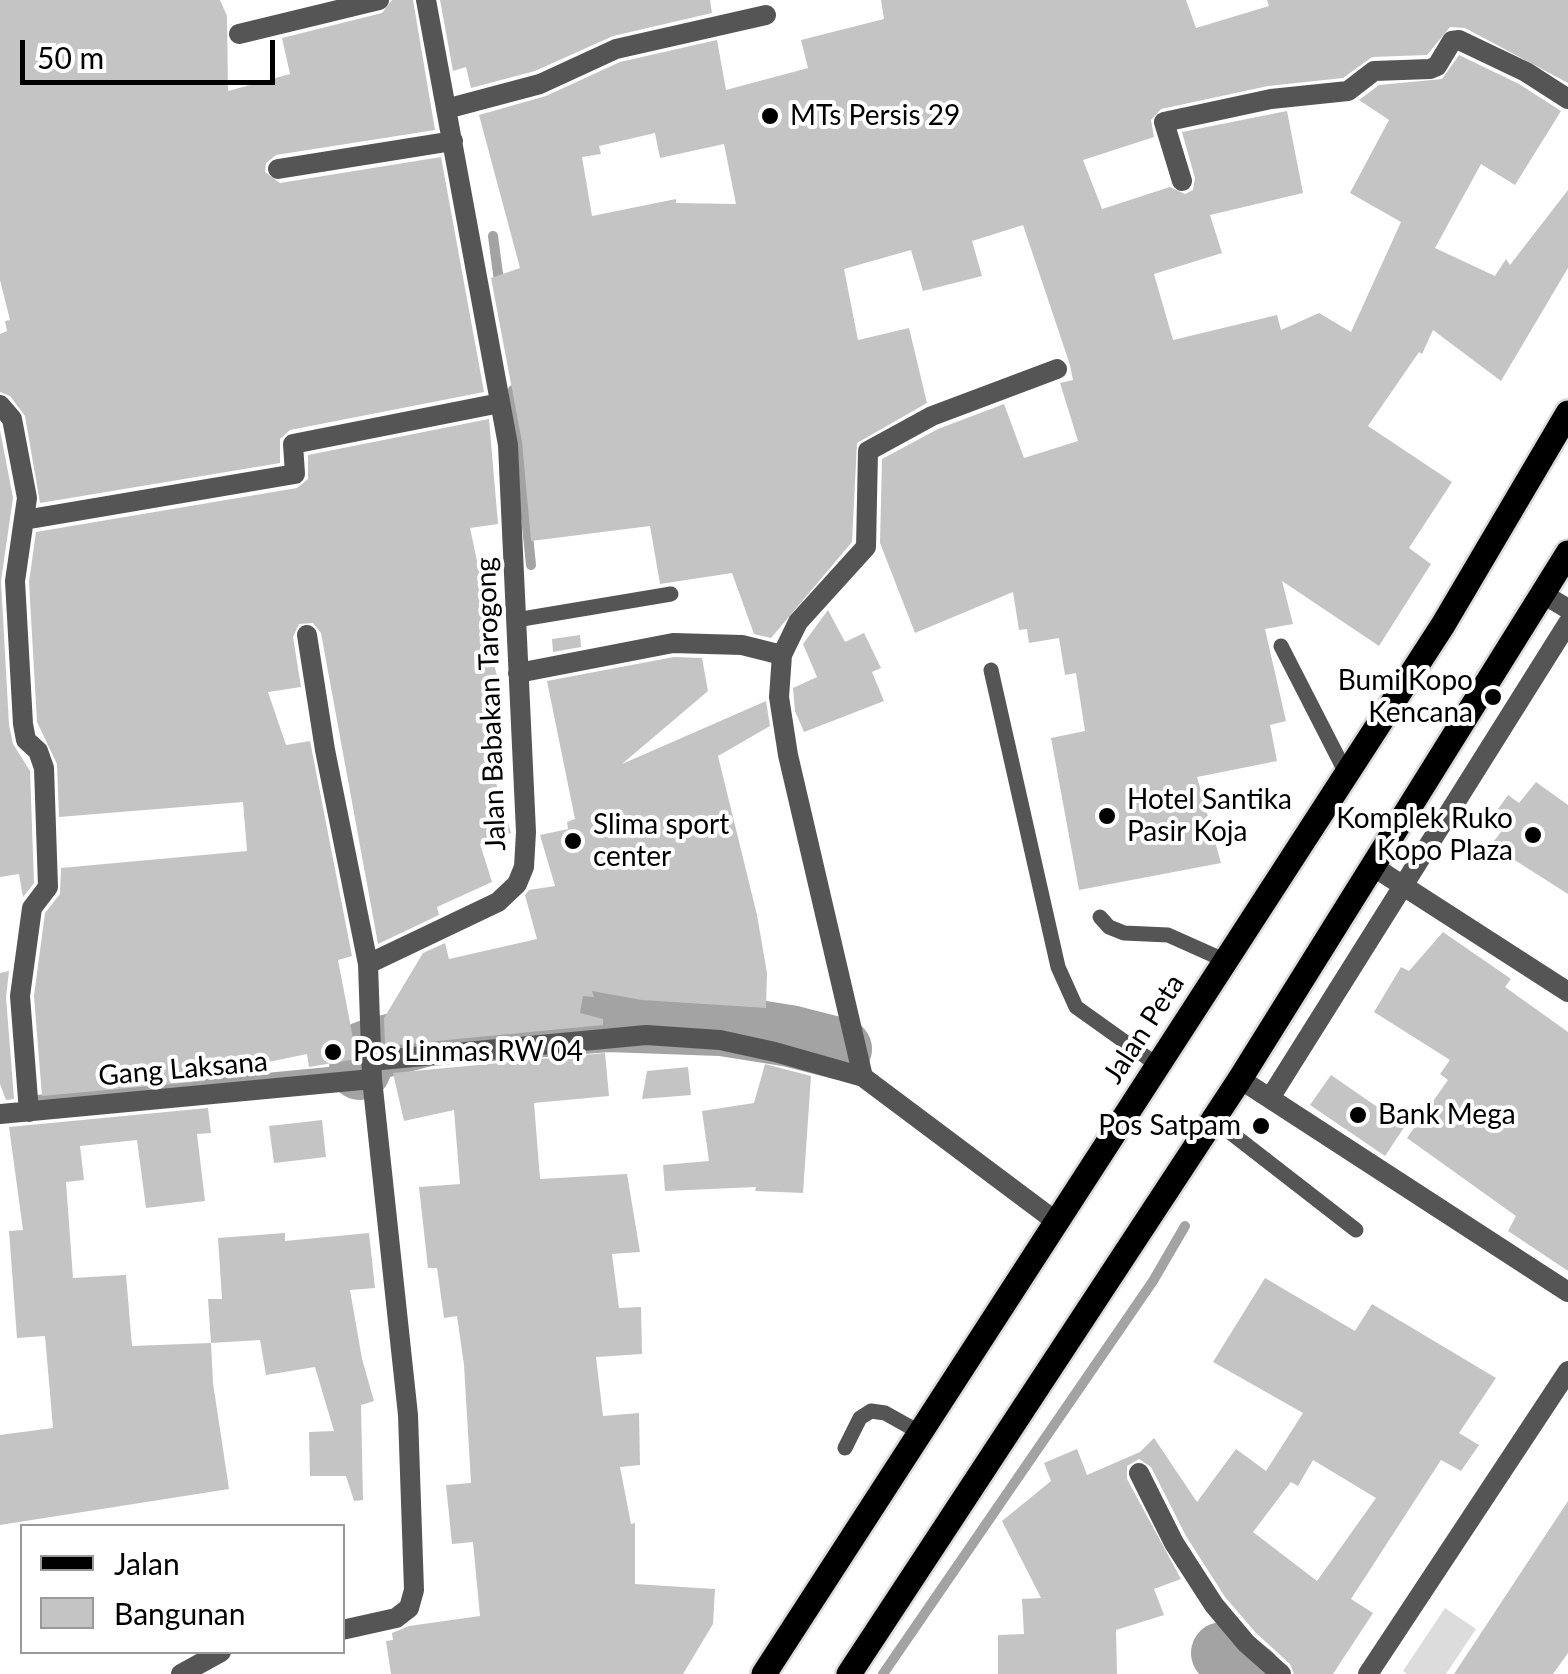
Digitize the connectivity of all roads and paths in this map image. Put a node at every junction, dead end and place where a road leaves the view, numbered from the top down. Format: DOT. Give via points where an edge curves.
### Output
graph roads {
  1 [pos="379,0"];
  2 [pos="426,0"];
  3 [pos="766,15"];
  4 [pos="240,34"];
  5 [pos="1568,99"];
  6 [pos="446,108"];
  7 [pos="452,141"];
  8 [pos="278,169"];
  9 [pos="1182,181"];
  10 [pos="1057,369"];
  11 [pos="500,403"];
  12 [pos="0,404"];
  13 [pos="1568,413"];
  14 [pos="24,520"];
  15 [pos="1567,556"];
  16 [pos="670,594"];
  17 [pos="1543,594"];
  18 [pos="1568,609"];
  19 [pos="516,620"];
  20 [pos="1568,623"];
  21 [pos="307,635"];
  22 [pos="1281,646"];
  23 [pos="782,655"];
  24 [pos="991,670"];
  25 [pos="518,673"];
  26 [pos="1346,774"];
  27 [pos="1374,867"];
  28 [pos="1404,888"];
  29 [pos="1100,917"];
  30 [pos="1224,960"];
  31 [pos="368,964"];
  32 [pos="1568,992"];
  33 [pos="1156,1064"];
  34 [pos="371,1065"];
  35 [pos="864,1078"];
  36 [pos="1240,1079"];
  37 [pos="1270,1098"];
  38 [pos="29,1112"];
  39 [pos="0,1114"];
  40 [pos="1213,1120"];
  41 [pos="1054,1220"];
  42 [pos="1356,1230"];
  43 [pos="1568,1292"];
  44 [pos="1568,1371"];
  45 [pos="919,1432"];
  46 [pos="845,1448"];
  47 [pos="1139,1473"];
  48 [pos="345,1629"];
  49 [pos="217,1654"];
  50 [pos="180,1674"];
  51 [pos="764,1674"];
  52 [pos="849,1674"];
  53 [pos="1281,1674"];
  54 [pos="1368,1674"];
  1 -- 4 [label="street"];
  2 -- 6 [label="street, Jalan Babakan Tarogong"];
  3 -- 6 [label="street" via="616,49 540,84"];
  5 -- 9 [label="street" via="1526,72 1452,41 1430,69 1374,71 1348,91 1270,99 1164,122"];
  6 -- 7 [label="street, Jalan Babakan Tarogong"];
  7 -- 8 [label="street"];
  7 -- 11 [label="street, Jalan Babakan Tarogong"];
  10 -- 23 [label="street" via="932,416 868,450 866,547 798,622"];
  11 -- 14 [label="street" via="293,444 295,474"];
  11 -- 19 [label="street, Jalan Babakan Tarogong"];
  12 -- 14 [label="street" via="12,419 27,498"];
  13 -- 26 [label="main road, Jalan Peta"];
  14 -- 38 [label="street" via="16,581 23,724 44,768 48,887 32,908 20,996"];
  15 -- 17 [label="main road"];
  16 -- 19 [label="lane"];
  17 -- 18 [label="street"];
  17 -- 27 [label="main road"];
  19 -- 25 [label="street, Jalan Babakan Tarogong"];
  20 -- 28 [label="street"];
  21 -- 31 [label="street"];
  22 -- 26 [label="lane"];
  23 -- 25 [label="street" via="742,645 673,642"];
  23 -- 35 [label="street" via="779,697 788,755"];
  24 -- 33 [label="lane" via="1058,968 1076,1007"];
  25 -- 31 [label="street, Jalan Babakan Tarogong" via="526,832 517,884 475,916"];
  26 -- 30 [label="main road, Jalan Peta"];
  27 -- 28 [label="street"];
  27 -- 36 [label="main road"];
  28 -- 32 [label="street"];
  28 -- 37 [label="street"];
  29 -- 30 [label="lane" via="1124,933 1168,935"];
  30 -- 33 [label="main road, Jalan Peta"];
  31 -- 34 [label="street"];
  33 -- 41 [label="main road, Jalan Peta"];
  34 -- 35 [label="street, Gang Laksana" via="646,1035 720,1040"];
  34 -- 38 [label="street, Gang Laksana"];
  34 -- 48 [label="street" via="408,1414 414,1590 409,1608 396,1618"];
  35 -- 41 [label="street"];
  36 -- 37 [label="street"];
  36 -- 40 [label="main road"];
  37 -- 43 [label="street"];
  38 -- 39 [label="street, Gang Laksana"];
  40 -- 42 [label="lane"];
  40 -- 52 [label="main road"];
  41 -- 45 [label="main road, Jalan Peta"];
  44 -- 54 [label="street"];
  45 -- 46 [label="lane" via="885,1413 866,1412"];
  45 -- 51 [label="main road, Jalan Peta"];
  47 -- 53 [label="street" via="1214,1605"];
  49 -- 50 [label="street"];
}
